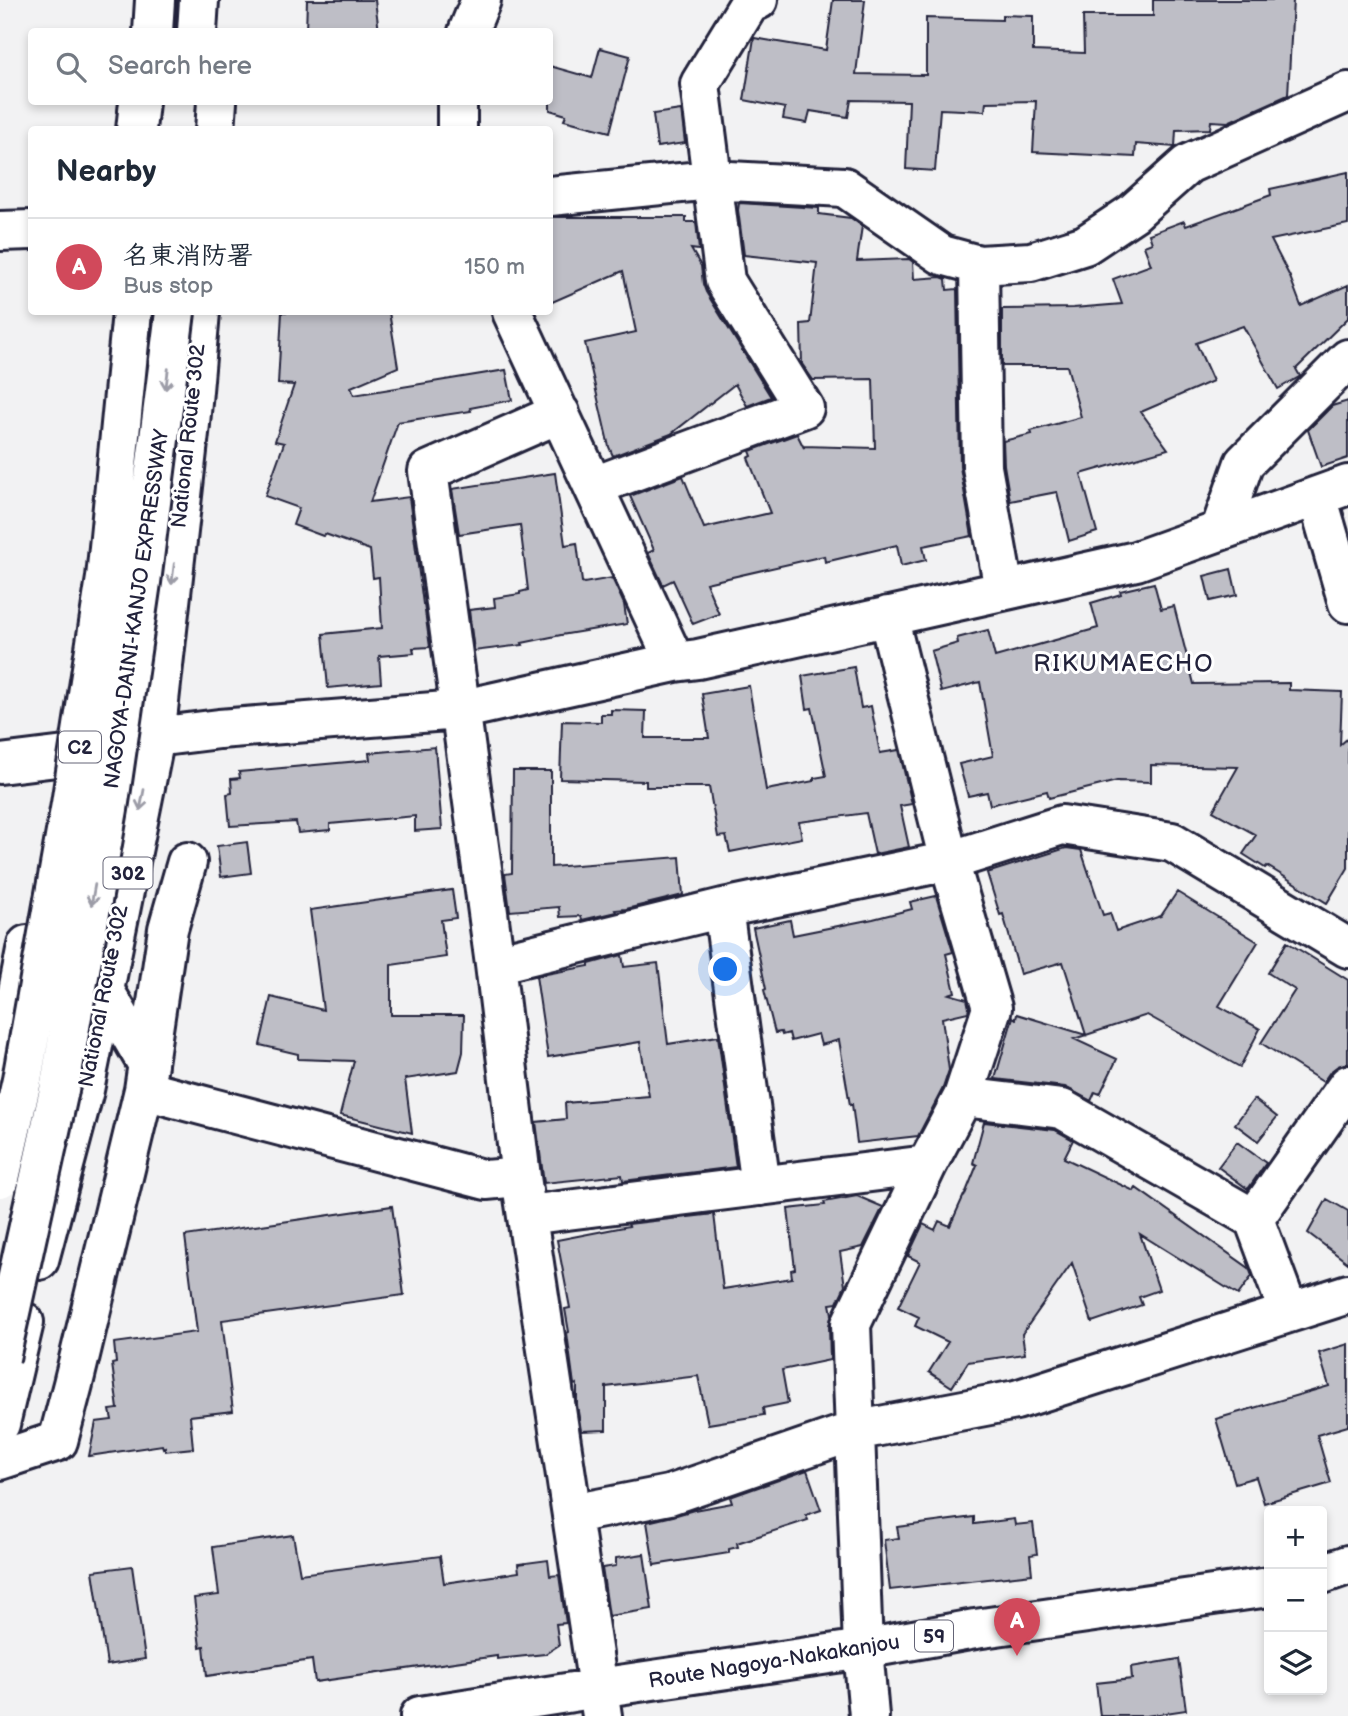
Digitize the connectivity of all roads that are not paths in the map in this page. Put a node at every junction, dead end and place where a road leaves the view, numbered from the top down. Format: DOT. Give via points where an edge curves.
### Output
graph roads {
  1 [pos="140,0"];
  2 [pos="155,0"];
  3 [pos="199,0"];
  4 [pos="221,0"];
  5 [pos="481,0"];
  6 [pos="758,0"];
  7 [pos="140,28"];
  8 [pos="153,28"];
  9 [pos="197,28"];
  10 [pos="220,28"];
  11 [pos="470,28"];
  12 [pos="1348,92"];
  13 [pos="139,105"];
  14 [pos="148,105"];
  15 [pos="192,105"];
  16 [pos="217,105"];
  17 [pos="457,105"];
  18 [pos="136,126"];
  19 [pos="146,126"];
  20 [pos="190,126"];
  21 [pos="215,126"];
  22 [pos="457,126"];
  23 [pos="711,180"];
  24 [pos="553,195"];
  25 [pos="28,230"];
  26 [pos="0,231"];
  27 [pos="979,265"];
  28 [pos="121,315"];
  29 [pos="132,315"];
  30 [pos="175,315"];
  31 [pos="200,315"];
  32 [pos="513,315"];
  33 [pos="1348,359"];
  34 [pos="560,413"];
  35 [pos="594,486"];
  36 [pos="1333,491"];
  37 [pos="1220,531"];
  38 [pos="1004,590"];
  39 [pos="1348,603"];
  40 [pos="888,616"];
  41 [pos="676,662"];
  42 [pos="460,710"];
  43 [pos="155,737"];
  44 [pos="65,756"];
  45 [pos="0,764"];
  46 [pos="950,861"];
  47 [pos="187,862"];
  48 [pos="723,908"];
  49 [pos="1348,948"];
  50 [pos="495,964"];
  51 [pos="104,990"];
  52 [pos="146,1078"];
  53 [pos="0,1084"];
  54 [pos="1348,1084"];
  55 [pos="963,1097"];
  56 [pos="927,1165"];
  57 [pos="521,1177"];
  58 [pos="0,1178"];
  59 [pos="761,1186"];
  60 [pos="527,1215"];
  61 [pos="1254,1219"];
  62 [pos="1348,1294"];
  63 [pos="1289,1313"];
  64 [pos="0,1358"];
  65 [pos="0,1424"];
  66 [pos="854,1431"];
  67 [pos="0,1460"];
  68 [pos="572,1514"];
  69 [pos="1348,1566"];
  70 [pos="1327,1572"];
  71 [pos="1264,1588"];
  72 [pos="863,1649"];
  73 [pos="600,1702"];
  74 [pos="420,1716"];
  75 [pos="869,1716"];
  1 -- 7 [label="main road"];
  2 -- 8 [label="main road"];
  3 -- 9 [label="main road"];
  4 -- 10 [label="main road"];
  5 -- 11 [label="main road"];
  6 -- 23 [label="main road" via="749,4 700,84"];
  12 -- 27 [label="main road" via="1188,164 1133,213 1085,245 1031,262"];
  13 -- 18 [label="main road"];
  14 -- 19 [label="main road"];
  15 -- 20 [label="main road"];
  16 -- 21 [label="main road"];
  17 -- 22 [label="main road"];
  23 -- 24 [label="main road"];
  23 -- 27 [label="main road" via="844,187 942,255"];
  23 -- 35 [label="main road" via="725,281 804,408"];
  25 -- 26 [label="main road"];
  27 -- 38 [label="main road" via="982,467"];
  28 -- 44 [label="main road" via="112,413"];
  29 -- 58 [label="main road, NAGOYA-DAINI-KANJO EXPRESSWAY / C2, bridge" via="104,591 71,804"];
  30 -- 64 [label="main road, NAGOYA-DAINI-KANJO EXPRESSWAY / C2, one-way, bridge" via="108,809 59,1090"];
  31 -- 43 [label="main road, National Route 302 / 302, one-way"];
  32 -- 34 [label="main road"];
  33 -- 37 [label="main road" via="1244,463"];
  34 -- 35 [label="main road"];
  34 -- 42 [label="main road" via="428,471"];
  35 -- 41 [label="main road"];
  36 -- 37 [label="main road"];
  36 -- 39 [label="main road"];
  37 -- 38 [label="main road" via="1136,561"];
  38 -- 40 [label="main road"];
  40 -- 41 [label="main road"];
  40 -- 46 [label="main road"];
  41 -- 42 [label="main road"];
  42 -- 43 [label="main road"];
  42 -- 50 [label="main road"];
  43 -- 44 [label="main road"];
  43 -- 51 [label="main road, National Route 302 / 302, one-way"];
  44 -- 45 [label="main road"];
  44 -- 53 [label="main road"];
  46 -- 48 [label="main road"];
  46 -- 49 [label="main road" via="1062,825 1172,842"];
  46 -- 55 [label="main road" via="992,1007"];
  47 -- 52 [label="main road" via="168,929"];
  48 -- 50 [label="main road"];
  48 -- 59 [label="main road"];
  50 -- 57 [label="main road"];
  51 -- 52 [label="main road"];
  51 -- 65 [label="main road, National Route 302 / 302" via="84,1090"];
  52 -- 57 [label="main road" via="486,1180"];
  52 -- 67 [label="main road" via="58,1441"];
  54 -- 61 [label="main road"];
  55 -- 56 [label="main road"];
  55 -- 61 [label="main road" via="1062,1109"];
  56 -- 59 [label="main road"];
  56 -- 66 [label="main road" via="851,1324"];
  57 -- 60 [label="main road"];
  59 -- 60 [label="main road"];
  60 -- 68 [label="main road"];
  61 -- 63 [label="main road"];
  62 -- 63 [label="main road"];
  63 -- 66 [label="main road" via="1016,1400"];
  66 -- 68 [label="main road" via="669,1495"];
  66 -- 72 [label="main road"];
  68 -- 73 [label="main road"];
  69 -- 70 [label="main road"];
  71 -- 72 [label="main road, Route Nagoya-Nakakanjou / 59"];
  72 -- 73 [label="main road, Route Nagoya-Nakakanjou / 59"];
  72 -- 75 [label="main road"];
  73 -- 74 [label="main road, Route Nagoya-Nakakanjou"];
}
